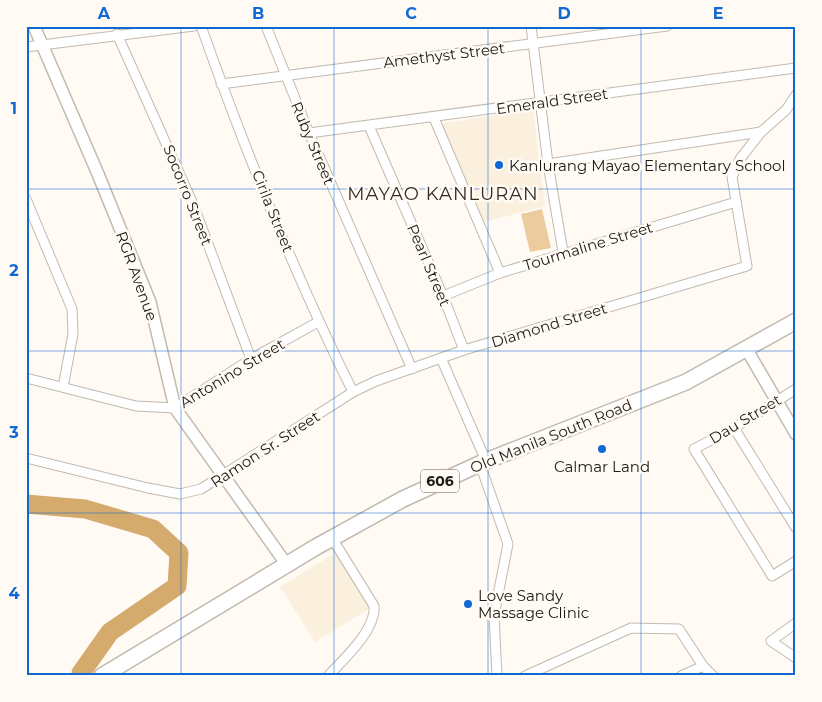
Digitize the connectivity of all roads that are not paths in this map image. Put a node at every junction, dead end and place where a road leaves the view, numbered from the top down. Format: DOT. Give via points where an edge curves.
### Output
graph roads {
  1 [pos="34,26"];
  2 [pos="194,26"];
  3 [pos="201,26"];
  4 [pos="266,26"];
  5 [pos="531,26"];
  6 [pos="667,26"];
  7 [pos="117,34"];
  8 [pos="533,44"];
  9 [pos="42,45"];
  10 [pos="26,47"];
  11 [pos="796,68"];
  12 [pos="284,75"];
  13 [pos="221,84"];
  14 [pos="796,95"];
  15 [pos="540,103"];
  16 [pos="434,118"];
  17 [pos="369,126"];
  18 [pos="761,132"];
  19 [pos="309,134"];
  20 [pos="548,164"];
  21 [pos="26,199"];
  22 [pos="736,202"];
  23 [pos="563,252"];
  24 [pos="500,273"];
  25 [pos="443,296"];
  26 [pos="318,322"];
  27 [pos="796,322"];
  28 [pos="464,350"];
  29 [pos="747,350"];
  30 [pos="441,358"];
  31 [pos="252,359"];
  32 [pos="412,369"];
  33 [pos="26,378"];
  34 [pos="63,387"];
  35 [pos="796,389"];
  36 [pos="353,392"];
  37 [pos="777,400"];
  38 [pos="176,408"];
  39 [pos="734,428"];
  40 [pos="796,434"];
  41 [pos="26,458"];
  42 [pos="483,462"];
  43 [pos="223,476"];
  44 [pos="796,528"];
  45 [pos="332,538"];
  46 [pos="796,561"];
  47 [pos="288,565"];
  48 [pos="796,623"];
  49 [pos="796,658"];
  50 [pos="703,666"];
  51 [pos="102,676"];
  52 [pos="328,676"];
  53 [pos="497,676"];
  54 [pos="525,676"];
  55 [pos="681,676"];
  56 [pos="713,676"];
  1 -- 9 [label="street, RGR Avenue"];
  2 -- 7 [label="street"];
  3 -- 13 [label="street, Cirila Street"];
  4 -- 12 [label="street, Ruby Street"];
  5 -- 8 [label="street"];
  6 -- 8 [label="street, Amethyst Street"];
  7 -- 9 [label="street"];
  7 -- 31 [label="street, Socorro Street" via="193,204"];
  8 -- 12 [label="street, Amethyst Street"];
  8 -- 15 [label="street"];
  9 -- 10 [label="street"];
  9 -- 38 [label="street, RGR Avenue" via="150,302"];
  11 -- 15 [label="street, Emerald Street"];
  12 -- 13 [label="street, Amethyst Street"];
  12 -- 19 [label="street, Ruby Street"];
  13 -- 26 [label="street, Cirila Street"];
  14 -- 18 [label="street" via="786,110"];
  15 -- 16 [label="street, Emerald Street"];
  15 -- 20 [label="street"];
  16 -- 17 [label="street, Emerald Street"];
  16 -- 24 [label="street"];
  17 -- 19 [label="street, Emerald Street"];
  17 -- 25 [label="street, Pearl Street"];
  18 -- 20 [label="street"];
  18 -- 22 [label="street" via="740,158 732,177"];
  19 -- 32 [label="street, Ruby Street"];
  20 -- 23 [label="street"];
  21 -- 34 [label="street" via="72,309 73,334"];
  22 -- 23 [label="street, Tourmaline Street"];
  22 -- 28 [label="street, Diamond Street" via="748,266"];
  23 -- 24 [label="street, Tourmaline Street"];
  24 -- 25 [label="street, Tourmaline Street"];
  25 -- 28 [label="street, Pearl Street"];
  26 -- 31 [label="street, Antonino Street"];
  26 -- 36 [label="street, Cirila Street"];
  27 -- 29 [label="main road, Old Manila South Road / 606"];
  28 -- 30 [label="street, Diamond Street"];
  29 -- 37 [label="street"];
  29 -- 42 [label="main road, Old Manila South Road / 606" via="686,382"];
  30 -- 32 [label="street, Diamond Street"];
  30 -- 42 [label="street"];
  31 -- 38 [label="street, Antonino Street"];
  32 -- 36 [label="street, Diamond Street"];
  33 -- 34 [label="street, Antonino Street"];
  34 -- 38 [label="street, Antonino Street" via="136,406"];
  35 -- 37 [label="street, Dau Street"];
  36 -- 43 [label="street, Ramon Sr. Street"];
  37 -- 39 [label="street, Dau Street"];
  37 -- 40 [label="street"];
  38 -- 43 [label="street, RGR Avenue"];
  39 -- 44 [label="street"];
  39 -- 46 [label="street, Dau Street" via="694,449 772,576"];
  41 -- 43 [label="street, Ramon Sr. Street" via="180,494 201,490"];
  42 -- 45 [label="main road, Old Manila South Road / 606" via="403,499"];
  42 -- 53 [label="street" via="508,544 494,615"];
  43 -- 47 [label="street, RGR Avenue"];
  45 -- 47 [label="main road, Old Manila South Road / 606"];
  45 -- 52 [label="street" via="374,606 375,616 358,643"];
  47 -- 51 [label="main road, Old Manila South Road / 606"];
  48 -- 49 [label="street" via="771,641"];
  50 -- 54 [label="street" via="679,629 631,628"];
  50 -- 55 [label="street"];
  50 -- 56 [label="street"];
}
